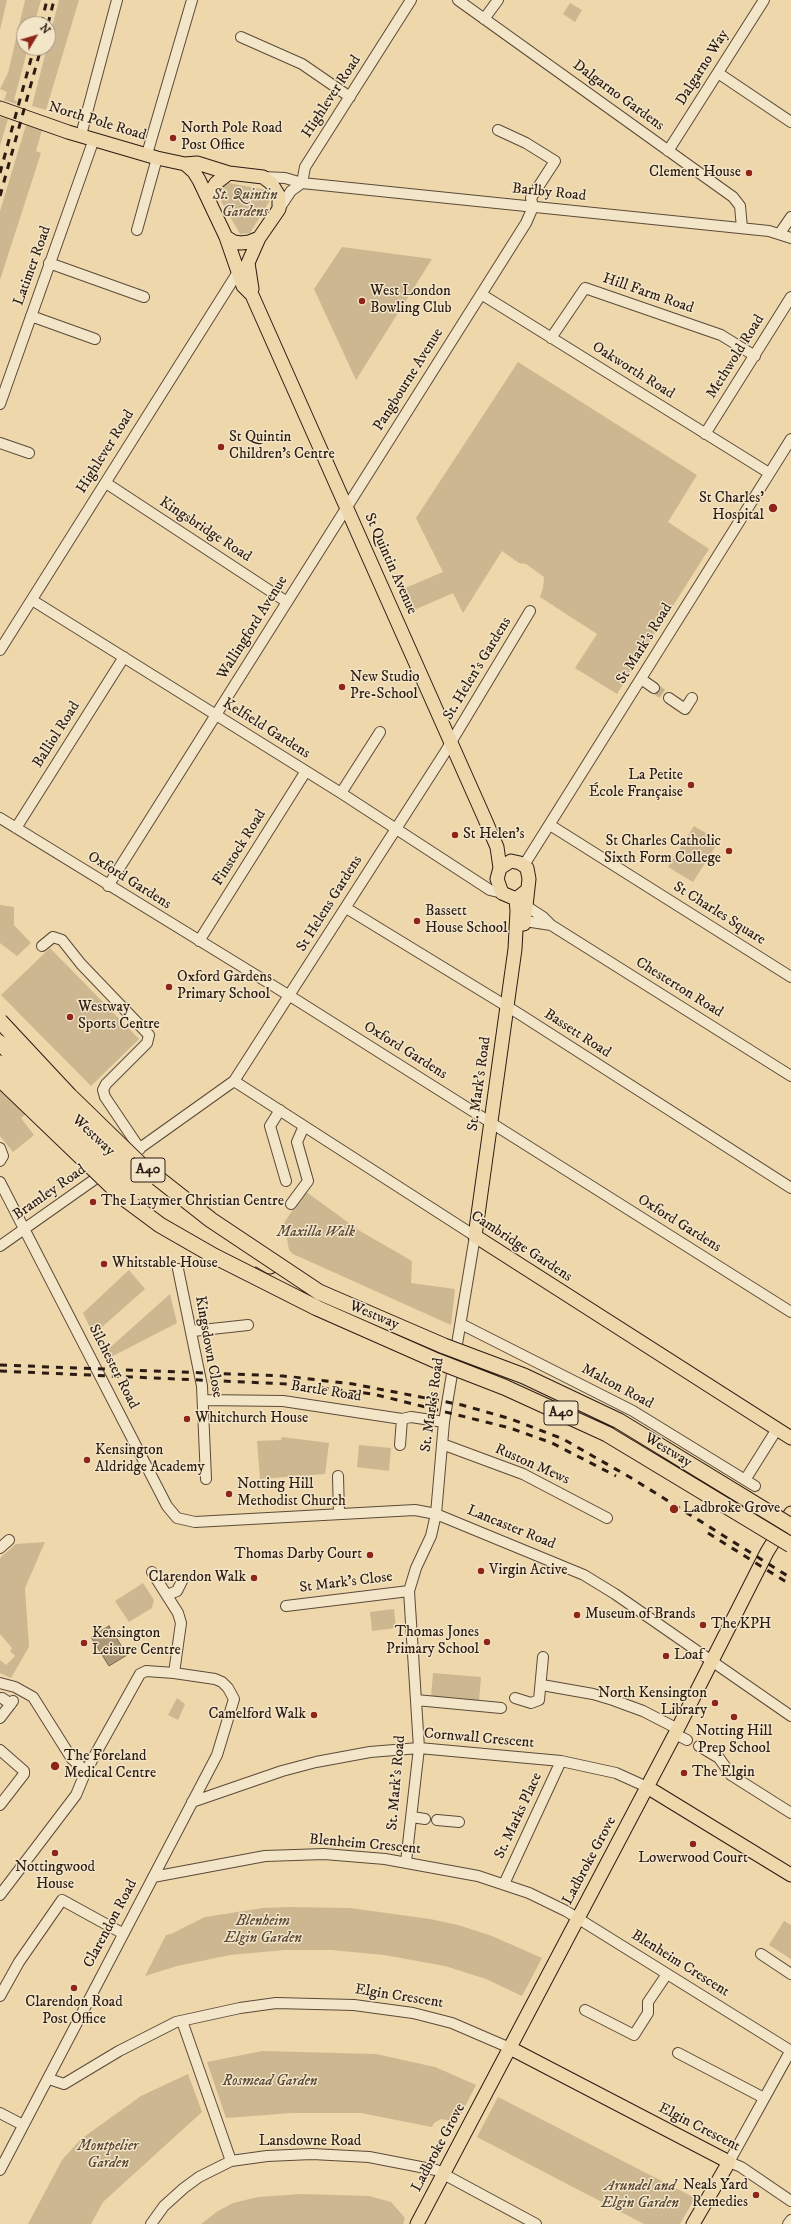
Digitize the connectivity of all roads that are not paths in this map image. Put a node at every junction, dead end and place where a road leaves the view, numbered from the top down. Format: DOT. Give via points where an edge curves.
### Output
graph roads {
  1 [pos="117,0"];
  2 [pos="192,0"];
  3 [pos="411,0"];
  4 [pos="458,0"];
  5 [pos="498,0"];
  6 [pos="764,0"];
  7 [pos="484,18"];
  8 [pos="241,36"];
  9 [pos="718,73"];
  10 [pos="350,97"];
  11 [pos="0,108"];
  12 [pos="791,122"];
  13 [pos="498,130"];
  14 [pos="81,135"];
  15 [pos="94,139"];
  16 [pos="668,151"];
  17 [pos="152,156"];
  18 [pos="184,164"];
  19 [pos="229,172"];
  20 [pos="262,177"];
  21 [pos="302,183"];
  22 [pos="209,200"];
  23 [pos="533,207"];
  24 [pos="279,209"];
  25 [pos="791,217"];
  26 [pos="742,228"];
  27 [pos="137,230"];
  28 [pos="780,233"];
  29 [pos="226,236"];
  30 [pos="259,238"];
  31 [pos="791,238"];
  32 [pos="49,264"];
  33 [pos="238,272"];
  34 [pos="481,294"];
  35 [pos="252,295"];
  36 [pos="144,297"];
  37 [pos="791,297"];
  38 [pos="31,316"];
  39 [pos="551,338"];
  40 [pos="95,339"];
  41 [pos="755,356"];
  42 [pos="0,404"];
  43 [pos="706,434"];
  44 [pos="791,439"];
  45 [pos="0,443"];
  46 [pos="29,453"];
  47 [pos="770,473"];
  48 [pos="106,483"];
  49 [pos="347,508"];
  50 [pos="32,600"];
  51 [pos="287,602"];
  52 [pos="530,611"];
  53 [pos="0,650"];
  54 [pos="124,657"];
  55 [pos="641,679"];
  56 [pos="654,688"];
  57 [pos="669,698"];
  58 [pos="692,698"];
  59 [pos="216,715"];
  60 [pos="380,732"];
  61 [pos="451,743"];
  62 [pos="306,771"];
  63 [pos="341,793"];
  64 [pos="0,818"];
  65 [pos="550,825"];
  66 [pos="16,828"];
  67 [pos="396,830"];
  68 [pos="524,865"];
  69 [pos="503,870"];
  70 [pos="484,885"];
  71 [pos="108,886"];
  72 [pos="502,893"];
  73 [pos="523,899"];
  74 [pos="346,908"];
  75 [pos="525,921"];
  76 [pos="550,925"];
  77 [pos="199,941"];
  78 [pos="42,946"];
  79 [pos="515,949"];
  80 [pos="791,977"];
  81 [pos="289,997"];
  82 [pos="508,1007"];
  83 [pos="0,1022"];
  84 [pos="0,1043"];
  85 [pos="0,1063"];
  86 [pos="791,1076"];
  87 [pos="0,1079"];
  88 [pos="234,1081"];
  89 [pos="280,1110"];
  90 [pos="491,1123"];
  91 [pos="304,1126"];
  92 [pos="0,1148"];
  93 [pos="140,1149"];
  94 [pos="0,1161"];
  95 [pos="286,1181"];
  96 [pos="0,1182"];
  97 [pos="791,1188"];
  98 [pos="291,1204"];
  99 [pos="25,1228"];
  100 [pos="475,1236"];
  101 [pos="0,1246"];
  102 [pos="178,1269"];
  103 [pos="319,1292"];
  104 [pos="317,1308"];
  105 [pos="791,1312"];
  106 [pos="461,1324"];
  107 [pos="248,1325"];
  108 [pos="192,1331"];
  109 [pos="203,1400"];
  110 [pos="402,1419"];
  111 [pos="444,1422"];
  112 [pos="777,1429"];
  113 [pos="791,1438"];
  114 [pos="442,1444"];
  115 [pos="400,1445"];
  116 [pos="338,1476"];
  117 [pos="206,1479"];
  118 [pos="744,1480"];
  119 [pos="755,1486"];
  120 [pos="791,1513"];
  121 [pos="339,1514"];
  122 [pos="436,1514"];
  123 [pos="177,1518"];
  124 [pos="607,1518"];
  125 [pos="791,1526"];
  126 [pos="9,1540"];
  127 [pos="791,1545"];
  128 [pos="0,1548"];
  129 [pos="152,1572"];
  130 [pos="183,1579"];
  131 [pos="409,1591"];
  132 [pos="167,1595"];
  133 [pos="286,1606"];
  134 [pos="543,1657"];
  135 [pos="712,1662"];
  136 [pos="174,1673"];
  137 [pos="0,1683"];
  138 [pos="542,1685"];
  139 [pos="2,1698"];
  140 [pos="515,1698"];
  141 [pos="416,1700"];
  142 [pos="501,1708"];
  143 [pos="791,1716"];
  144 [pos="0,1718"];
  145 [pos="680,1734"];
  146 [pos="699,1746"];
  147 [pos="419,1748"];
  148 [pos="0,1750"];
  149 [pos="561,1761"];
  150 [pos="86,1771"];
  151 [pos="647,1787"];
  152 [pos="192,1802"];
  153 [pos="0,1805"];
  154 [pos="791,1813"];
  155 [pos="412,1817"];
  156 [pos="424,1819"];
  157 [pos="437,1820"];
  158 [pos="459,1822"];
  159 [pos="406,1862"];
  160 [pos="791,1875"];
  161 [pos="153,1877"];
  162 [pos="504,1884"];
  163 [pos="0,1895"];
  164 [pos="578,1918"];
  165 [pos="122,1933"];
  166 [pos="761,1954"];
  167 [pos="667,1974"];
  168 [pos="791,1974"];
  169 [pos="0,1996"];
  170 [pos="585,2010"];
  171 [pos="182,2020"];
  172 [pos="510,2048"];
  173 [pos="791,2050"];
  174 [pos="678,2053"];
  175 [pos="49,2078"];
  176 [pos="764,2098"];
  177 [pos="0,2113"];
  178 [pos="23,2125"];
  179 [pos="231,2161"];
  180 [pos="729,2162"];
  181 [pos="0,2170"];
  182 [pos="444,2174"];
  183 [pos="791,2201"];
  184 [pos="791,2220"];
  185 [pos="151,2224"];
  186 [pos="417,2224"];
  187 [pos="536,2224"];
  188 [pos="693,2224"];
  189 [pos="788,2224"];
  1 -- 14 [label="street"];
  2 -- 17 [label="street"];
  3 -- 10 [label="street, Highlever Road"];
  4 -- 7 [label="street, Dalgarno Gardens"];
  5 -- 7 [label="street"];
  6 -- 9 [label="street, Dalgarno Way"];
  7 -- 16 [label="street, Dalgarno Gardens"];
  8 -- 10 [label="street" via="302,64"];
  9 -- 12 [label="street"];
  9 -- 16 [label="street, Dalgarno Way"];
  10 -- 21 [label="street, Highlever Road" via="305,167"];
  11 -- 14 [label="main road, North Pole Road"];
  13 -- 23 [label="street, Pangbourne Avenue" via="555,161 531,198"];
  14 -- 15 [label="main road, North Pole Road"];
  15 -- 17 [label="main road, North Pole Road"];
  15 -- 32 [label="street, Latimer Road"];
  16 -- 26 [label="street, Dalgarno Gardens" via="738,202"];
  17 -- 18 [label="main road, North Pole Road"];
  17 -- 27 [label="street"];
  18 -- 19 [label="main road" via="197,164"];
  18 -- 22 [label="main road, St Quintin Avenue" via="194,172"];
  19 -- 20 [label="main road"];
  19 -- 22 [label="main road" via="216,183"];
  20 -- 21 [label="street" via="285,178"];
  20 -- 24 [label="main road" via="276,190 279,196"];
  21 -- 23 [label="street, Barlby Road"];
  21 -- 24 [label="street" via="292,191"];
  22 -- 29 [label="main road, St Quintin Avenue"];
  23 -- 26 [label="street, Barlby Road"];
  23 -- 34 [label="street, Pangbourne Avenue" via="526,224"];
  24 -- 30 [label="main road"];
  25 -- 28 [label="street"];
  26 -- 28 [label="street, Barlby Road"];
  28 -- 31 [label="street, Barlby Road"];
  29 -- 30 [label="main road" via="234,242 241,243"];
  29 -- 33 [label="main road, St Quintin Avenue"];
  30 -- 35 [label="main road, St Quintin Avenue" via="248,270"];
  32 -- 36 [label="street"];
  32 -- 38 [label="street, Latimer Road"];
  33 -- 35 [label="main road, St Quintin Avenue" via="243,286"];
  33 -- 48 [label="street, Highlever Road"];
  34 -- 39 [label="street, Oakworth Road"];
  34 -- 49 [label="street, Pangbourne Avenue"];
  35 -- 49 [label="main road, St Quintin Avenue"];
  37 -- 41 [label="street, Methwold Road"];
  38 -- 40 [label="street"];
  38 -- 42 [label="street, Latimer Road"];
  39 -- 41 [label="street, Hill Farm Road" via="585,288 721,335"];
  39 -- 43 [label="street, Oakworth Road"];
  41 -- 43 [label="street, Methwold Road"];
  43 -- 47 [label="street, Oakworth Road"];
  44 -- 47 [label="street, St Mark's Road"];
  45 -- 46 [label="street"];
  47 -- 55 [label="street, St Mark's Road"];
  48 -- 50 [label="street, Highlever Road"];
  48 -- 51 [label="street, Kingsbridge Road"];
  49 -- 51 [label="street, Wallingford Avenue"];
  49 -- 61 [label="main road, St Quintin Avenue"];
  50 -- 53 [label="street, Highlever Road"];
  50 -- 54 [label="street, Kelfield Gardens"];
  51 -- 59 [label="street, Wallingford Avenue"];
  52 -- 61 [label="street, St. Helen's Gardens"];
  54 -- 59 [label="street, Kelfield Gardens"];
  54 -- 66 [label="street, Balliol Road"];
  55 -- 56 [label="street"];
  55 -- 65 [label="street, St Mark's Road"];
  57 -- 58 [label="street" via="685,709"];
  59 -- 62 [label="street, Kelfield Gardens"];
  59 -- 71 [label="street, Wallingford Avenue"];
  60 -- 63 [label="street"];
  61 -- 67 [label="street, St Helens Gardens"];
  61 -- 69 [label="main road, St Quintin Avenue" via="497,847"];
  62 -- 63 [label="street, Kelfield Gardens"];
  62 -- 77 [label="street, Finstock Road"];
  63 -- 67 [label="street, Kelfield Gardens"];
  64 -- 66 [label="street, Oxford Gardens"];
  65 -- 68 [label="street, St Mark's Road"];
  65 -- 80 [label="street, St Charles Square"];
  66 -- 71 [label="street, Oxford Gardens"];
  67 -- 70 [label="street, Kelfield Gardens"];
  67 -- 74 [label="street, St Helens Gardens"];
  68 -- 69 [label="main road"];
  68 -- 73 [label="main road" via="528,873"];
  69 -- 70 [label="street"];
  69 -- 72 [label="main road, St Quintin Avenue"];
  70 -- 72 [label="street, Kelfield Gardens" via="494,892"];
  71 -- 77 [label="street, Oxford Gardens"];
  72 -- 73 [label="main road"];
  73 -- 75 [label="main road, St. Mark's Road"];
  73 -- 76 [label="street, Chesterton Road"];
  73 -- 79 [label="main road, St. Mark's Road" via="517,911"];
  74 -- 81 [label="street, St Helens Gardens"];
  74 -- 82 [label="street, Bassett Road"];
  75 -- 76 [label="street, Chesterton Road"];
  75 -- 79 [label="main road, St. Mark's Road"];
  76 -- 86 [label="street, Chesterton Road"];
  77 -- 81 [label="street, Oxford Gardens"];
  78 -- 93 [label="street" via="53,937 62,940 81,964 149,1034 147,1043 103,1090 105,1097"];
  79 -- 82 [label="main road, St. Mark's Road"];
  81 -- 88 [label="street, St Helens Gardens"];
  81 -- 90 [label="street, Oxford Gardens"];
  82 -- 90 [label="main road, St. Mark's Road"];
  82 -- 97 [label="street, Bassett Road"];
  83 -- 103 [label="highway, A40, bridge" via="70,1096 141,1165 211,1220"];
  84 -- 103 [label="highway, Westway / A40, bridge" via="94,1137 145,1183 208,1230 254,1258"];
  85 -- 104 [label="highway, Westway / A40, bridge" via="88,1150 136,1192 199,1237"];
  87 -- 104 [label="highway, A40, bridge" via="125,1199 160,1225 214,1256"];
  88 -- 89 [label="street, Cambridge Gardens"];
  88 -- 93 [label="street, Bramley Road"];
  89 -- 91 [label="street, Cambridge Gardens"];
  89 -- 95 [label="street" via="270,1126"];
  90 -- 100 [label="main road, St. Mark's Road"];
  90 -- 105 [label="street, Oxford Gardens"];
  91 -- 98 [label="street" via="297,1142 308,1181"];
  91 -- 100 [label="street, Cambridge Gardens"];
  92 -- 94 [label="street" via="3,1156"];
  93 -- 99 [label="street, Bramley Road"];
  96 -- 99 [label="street, Silchester Road"];
  99 -- 101 [label="street, Bramley Road"];
  99 -- 123 [label="street, Silchester Road" via="164,1499"];
  100 -- 106 [label="street, St. Mark's Road"];
  100 -- 112 [label="main road, Cambridge Gardens"];
  102 -- 108 [label="street, Kingsdown Close"];
  103 -- 125 [label="highway, Westway / A40, bridge" via="444,1346 524,1376 619,1421"];
  104 -- 127 [label="highway, Westway / A40, bridge" via="437,1361 504,1387 607,1434"];
  106 -- 111 [label="street, St. Mark's Road"];
  106 -- 118 [label="street, Malton Road" via="633,1411"];
  107 -- 108 [label="street"];
  108 -- 109 [label="street, Kingsdown Close"];
  109 -- 110 [label="street, Bartle Road" via="283,1401"];
  109 -- 117 [label="street, Kingsdown Close"];
  110 -- 111 [label="street, Bartle Road" via="411,1416"];
  110 -- 115 [label="street"];
  111 -- 114 [label="street, St. Mark's Road"];
  112 -- 113 [label="main road, Cambridge Gardens"];
  112 -- 118 [label="street"];
  114 -- 122 [label="street, St. Mark's Road"];
  114 -- 124 [label="street, Ruston Mews" via="522,1474"];
  116 -- 121 [label="street"];
  118 -- 119 [label="street, Malton Road"];
  120 -- 135 [label="main road, Ladbroke Grove" via="767,1552"];
  121 -- 122 [label="street, Lancaster Road" via="415,1510"];
  121 -- 123 [label="street, Lancaster Road" via="195,1522"];
  122 -- 131 [label="street, St. Mark's Road" via="431,1536 416,1568"];
  122 -- 135 [label="street, Lancaster Road" via="584,1575"];
  126 -- 128 [label="street"];
  129 -- 132 [label="street"];
  130 -- 132 [label="street" via="177,1591"];
  131 -- 133 [label="street, St Mark's Close"];
  131 -- 141 [label="street, St. Mark's Road"];
  132 -- 136 [label="street" via="181,1623"];
  134 -- 138 [label="street"];
  135 -- 143 [label="street, Lancaster Road"];
  135 -- 145 [label="main road, Ladbroke Grove"];
  136 -- 150 [label="street" via="146,1671 140,1674"];
  136 -- 152 [label="street, Clarendon Road" via="222,1682 234,1699 216,1755"];
  137 -- 150 [label="street" via="15,1687 33,1697 72,1759"];
  138 -- 140 [label="street" via="539,1700 536,1702"];
  138 -- 145 [label="street" via="593,1694 619,1702 644,1711"];
  139 -- 144 [label="street" via="12,1703"];
  141 -- 142 [label="street"];
  141 -- 147 [label="street, St. Mark's Road"];
  145 -- 151 [label="main road, Ladbroke Grove"];
  146 -- 154 [label="street" via="719,1758 731,1775"];
  147 -- 149 [label="street, Cornwall Crescent"];
  147 -- 152 [label="street, Cornwall Crescent" via="370,1752 316,1762"];
  147 -- 155 [label="street, St. Mark's Road"];
  148 -- 153 [label="street" via="24,1771 24,1774"];
  149 -- 151 [label="street, Cornwall Crescent" via="616,1773"];
  149 -- 162 [label="street, St. Marks Place"];
  150 -- 163 [label="street" via="73,1801"];
  151 -- 160 [label="main road"];
  151 -- 164 [label="main road, Ladbroke Grove"];
  152 -- 161 [label="street, Clarendon Road"];
  155 -- 156 [label="street"];
  155 -- 159 [label="street, St. Mark's Road"];
  157 -- 158 [label="street"];
  159 -- 161 [label="street, Blenheim Crescent" via="330,1854 303,1854 232,1861"];
  159 -- 162 [label="street, Blenheim Crescent" via="478,1876"];
  161 -- 165 [label="street, Clarendon Road"];
  162 -- 164 [label="street, Blenheim Crescent" via="553,1904"];
  164 -- 167 [label="street, Blenheim Crescent"];
  164 -- 172 [label="main road, Ladbroke Grove"];
  165 -- 169 [label="street" via="62,1900 19,1962"];
  165 -- 175 [label="street, Clarendon Road"];
  166 -- 168 [label="street"];
  167 -- 170 [label="street" via="648,2002 648,2013 634,2035"];
  167 -- 173 [label="street, Blenheim Crescent"];
  171 -- 172 [label="street, Elgin Crescent" via="276,2003 371,2006 452,2023"];
  171 -- 175 [label="street, Elgin Crescent" via="136,2041 64,2084"];
  171 -- 179 [label="street"];
  172 -- 180 [label="main road, Elgin Crescent"];
  172 -- 182 [label="main road, Ladbroke Grove"];
  173 -- 176 [label="street"];
  174 -- 176 [label="street"];
  175 -- 178 [label="street, Clarendon Road"];
  176 -- 180 [label="street"];
  177 -- 178 [label="street"];
  178 -- 181 [label="street, Clarendon Road"];
  179 -- 182 [label="street, Lansdowne Road" via="280,2155 333,2154 392,2160"];
  179 -- 185 [label="street, Lansdowne Road" via="199,2177 184,2188 164,2206"];
  180 -- 183 [label="street, Elgin Crescent" via="741,2167"];
  180 -- 188 [label="main road"];
  182 -- 186 [label="main road, Ladbroke Grove"];
  182 -- 187 [label="street, Lansdowne Road"];
  184 -- 189 [label="street"];
}
